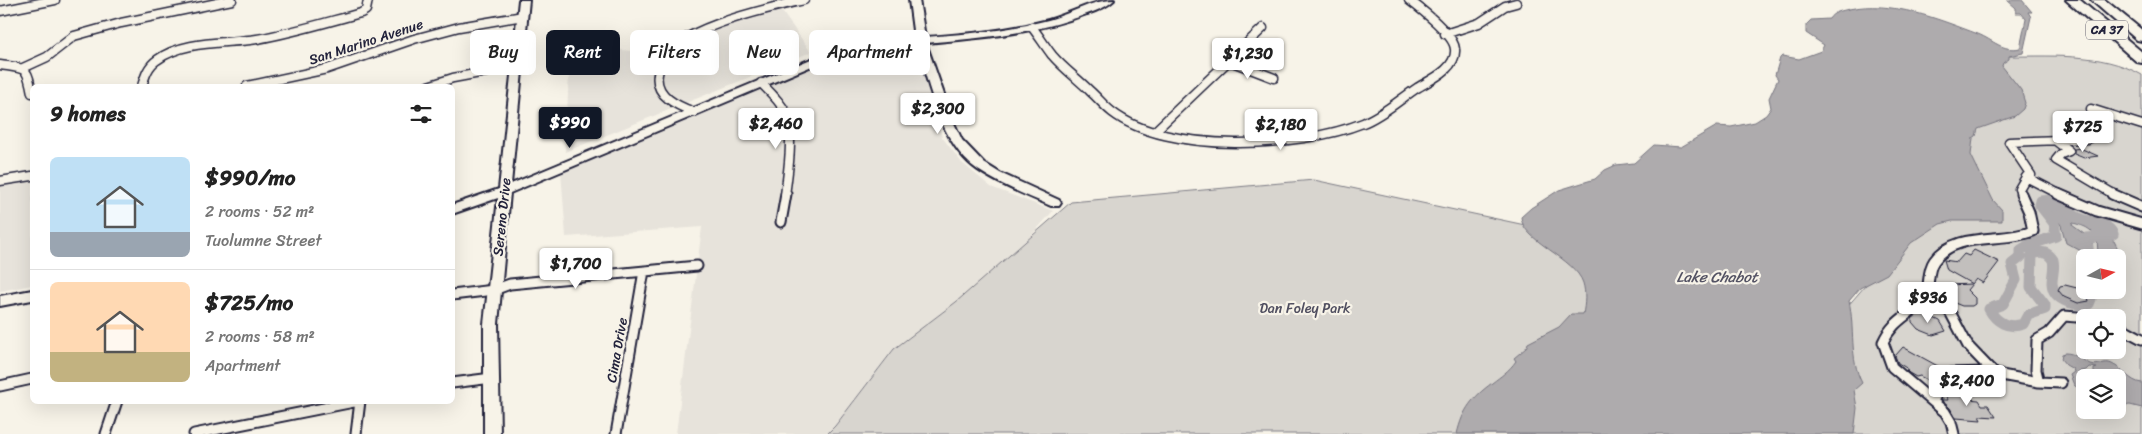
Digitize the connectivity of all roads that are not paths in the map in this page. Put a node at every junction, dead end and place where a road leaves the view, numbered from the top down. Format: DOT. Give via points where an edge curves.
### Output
graph roads {
  1 [pos="55,0"];
  2 [pos="232,0"];
  3 [pos="368,0"];
  4 [pos="524,0"];
  5 [pos="804,0"];
  6 [pos="914,0"];
  7 [pos="1109,0"];
  8 [pos="1409,0"];
  9 [pos="2072,0"];
  10 [pos="2098,0"];
  11 [pos="1516,3"];
  12 [pos="0,11"];
  13 [pos="523,16"];
  14 [pos="1032,27"];
  15 [pos="1263,28"];
  16 [pos="522,30"];
  17 [pos="918,30"];
  18 [pos="1445,34"];
  19 [pos="2142,36"];
  20 [pos="930,39"];
  21 [pos="2142,59"];
  22 [pos="1230,61"];
  23 [pos="809,63"];
  24 [pos="0,65"];
  25 [pos="23,68"];
  26 [pos="930,70"];
  27 [pos="470,75"];
  28 [pos="517,75"];
  29 [pos="1274,78"];
  30 [pos="761,83"];
  31 [pos="30,84"];
  32 [pos="143,84"];
  33 [pos="256,84"];
  34 [pos="434,84"];
  35 [pos="694,112"];
  36 [pos="2142,125"];
  37 [pos="1154,132"];
  38 [pos="2056,141"];
  39 [pos="30,176"];
  40 [pos="2026,178"];
  41 [pos="0,181"];
  42 [pos="505,191"];
  43 [pos="1055,203"];
  44 [pos="2142,207"];
  45 [pos="455,209"];
  46 [pos="781,222"];
  47 [pos="2142,224"];
  48 [pos="697,266"];
  49 [pos="644,272"];
  50 [pos="494,290"];
  51 [pos="1926,294"];
  52 [pos="30,295"];
  53 [pos="455,295"];
  54 [pos="0,301"];
  55 [pos="2076,317"];
  56 [pos="2126,330"];
  57 [pos="2142,339"];
  58 [pos="1994,373"];
  59 [pos="492,378"];
  60 [pos="30,379"];
  61 [pos="2038,382"];
  62 [pos="455,383"];
  63 [pos="2061,383"];
  64 [pos="0,386"];
  65 [pos="1933,400"];
  66 [pos="116,404"];
  67 [pos="347,404"];
  68 [pos="360,404"];
  69 [pos="227,431"];
  70 [pos="106,434"];
  71 [pos="194,434"];
  72 [pos="356,434"];
  73 [pos="492,434"];
  74 [pos="616,434"];
  75 [pos="1954,434"];
  1 -- 12 [label="street"];
  2 -- 25 [label="street" via="74,36 48,57"];
  3 -- 32 [label="street" via="366,10 361,13 271,36 168,54 151,65"];
  4 -- 13 [label="street, Sereno Drive"];
  5 -- 35 [label="street" via="709,26 681,40 661,60 656,71 662,94 676,106"];
  6 -- 17 [label="street"];
  7 -- 14 [label="street" via="1068,18"];
  8 -- 18 [label="street"];
  9 -- 21 [label="highway, CA 37"];
  10 -- 19 [label="highway, CA 37"];
  11 -- 18 [label="street" via="1473,25"];
  13 -- 16 [label="street, Sereno Drive"];
  13 -- 33 [label="street, San Marino Avenue" via="459,27 327,69"];
  14 -- 20 [label="street"];
  14 -- 37 [label="street" via="1052,55 1113,113"];
  15 -- 22 [label="street"];
  18 -- 37 [label="street" via="1455,47 1455,56 1443,72 1365,122 1323,135 1249,143 1214,143"];
  22 -- 29 [label="street"];
  22 -- 37 [label="street"];
  23 -- 30 [label="street"];
  24 -- 25 [label="street"];
  25 -- 31 [label="street"];
  26 -- 43 [label="street" via="952,133 963,149 996,176"];
  27 -- 34 [label="street"];
  28 -- 42 [label="street, Sereno Drive"];
  30 -- 35 [label="street"];
  30 -- 46 [label="street" via="781,106 788,120 785,206"];
  35 -- 42 [label="street"];
  36 -- 38 [label="street" via="2091,109 2092,134 2088,139"];
  38 -- 40 [label="street" via="2009,142 2031,175"];
  38 -- 44 [label="street" via="2069,151 2056,160 2110,193"];
  39 -- 41 [label="street"];
  40 -- 47 [label="street" via="2088,209 2124,222"];
  40 -- 51 [label="street" via="2019,189 2033,231 2014,238 1971,240 1953,245 1933,261"];
  42 -- 45 [label="street"];
  42 -- 50 [label="street, Sereno Drive"];
  48 -- 49 [label="street"];
  49 -- 50 [label="street" via="510,284"];
  49 -- 74 [label="street, Cima Drive"];
  50 -- 53 [label="street"];
  50 -- 59 [label="street, Sereno Drive"];
  51 -- 58 [label="street" via="1950,312 1968,346"];
  51 -- 65 [label="street" via="1889,329 1882,342 1890,366"];
  52 -- 54 [label="street"];
  55 -- 61 [label="street" via="2064,316 2049,333 2037,340"];
  56 -- 57 [label="street"];
  58 -- 61 [label="street"];
  58 -- 65 [label="street" via="1977,370 1951,373"];
  59 -- 62 [label="street"];
  59 -- 73 [label="street, Sereno Drive"];
  60 -- 64 [label="street"];
  61 -- 63 [label="street"];
  65 -- 75 [label="street" via="1952,420"];
  66 -- 70 [label="street"];
  67 -- 69 [label="street"];
  68 -- 72 [label="street"];
  69 -- 71 [label="street"];
}
